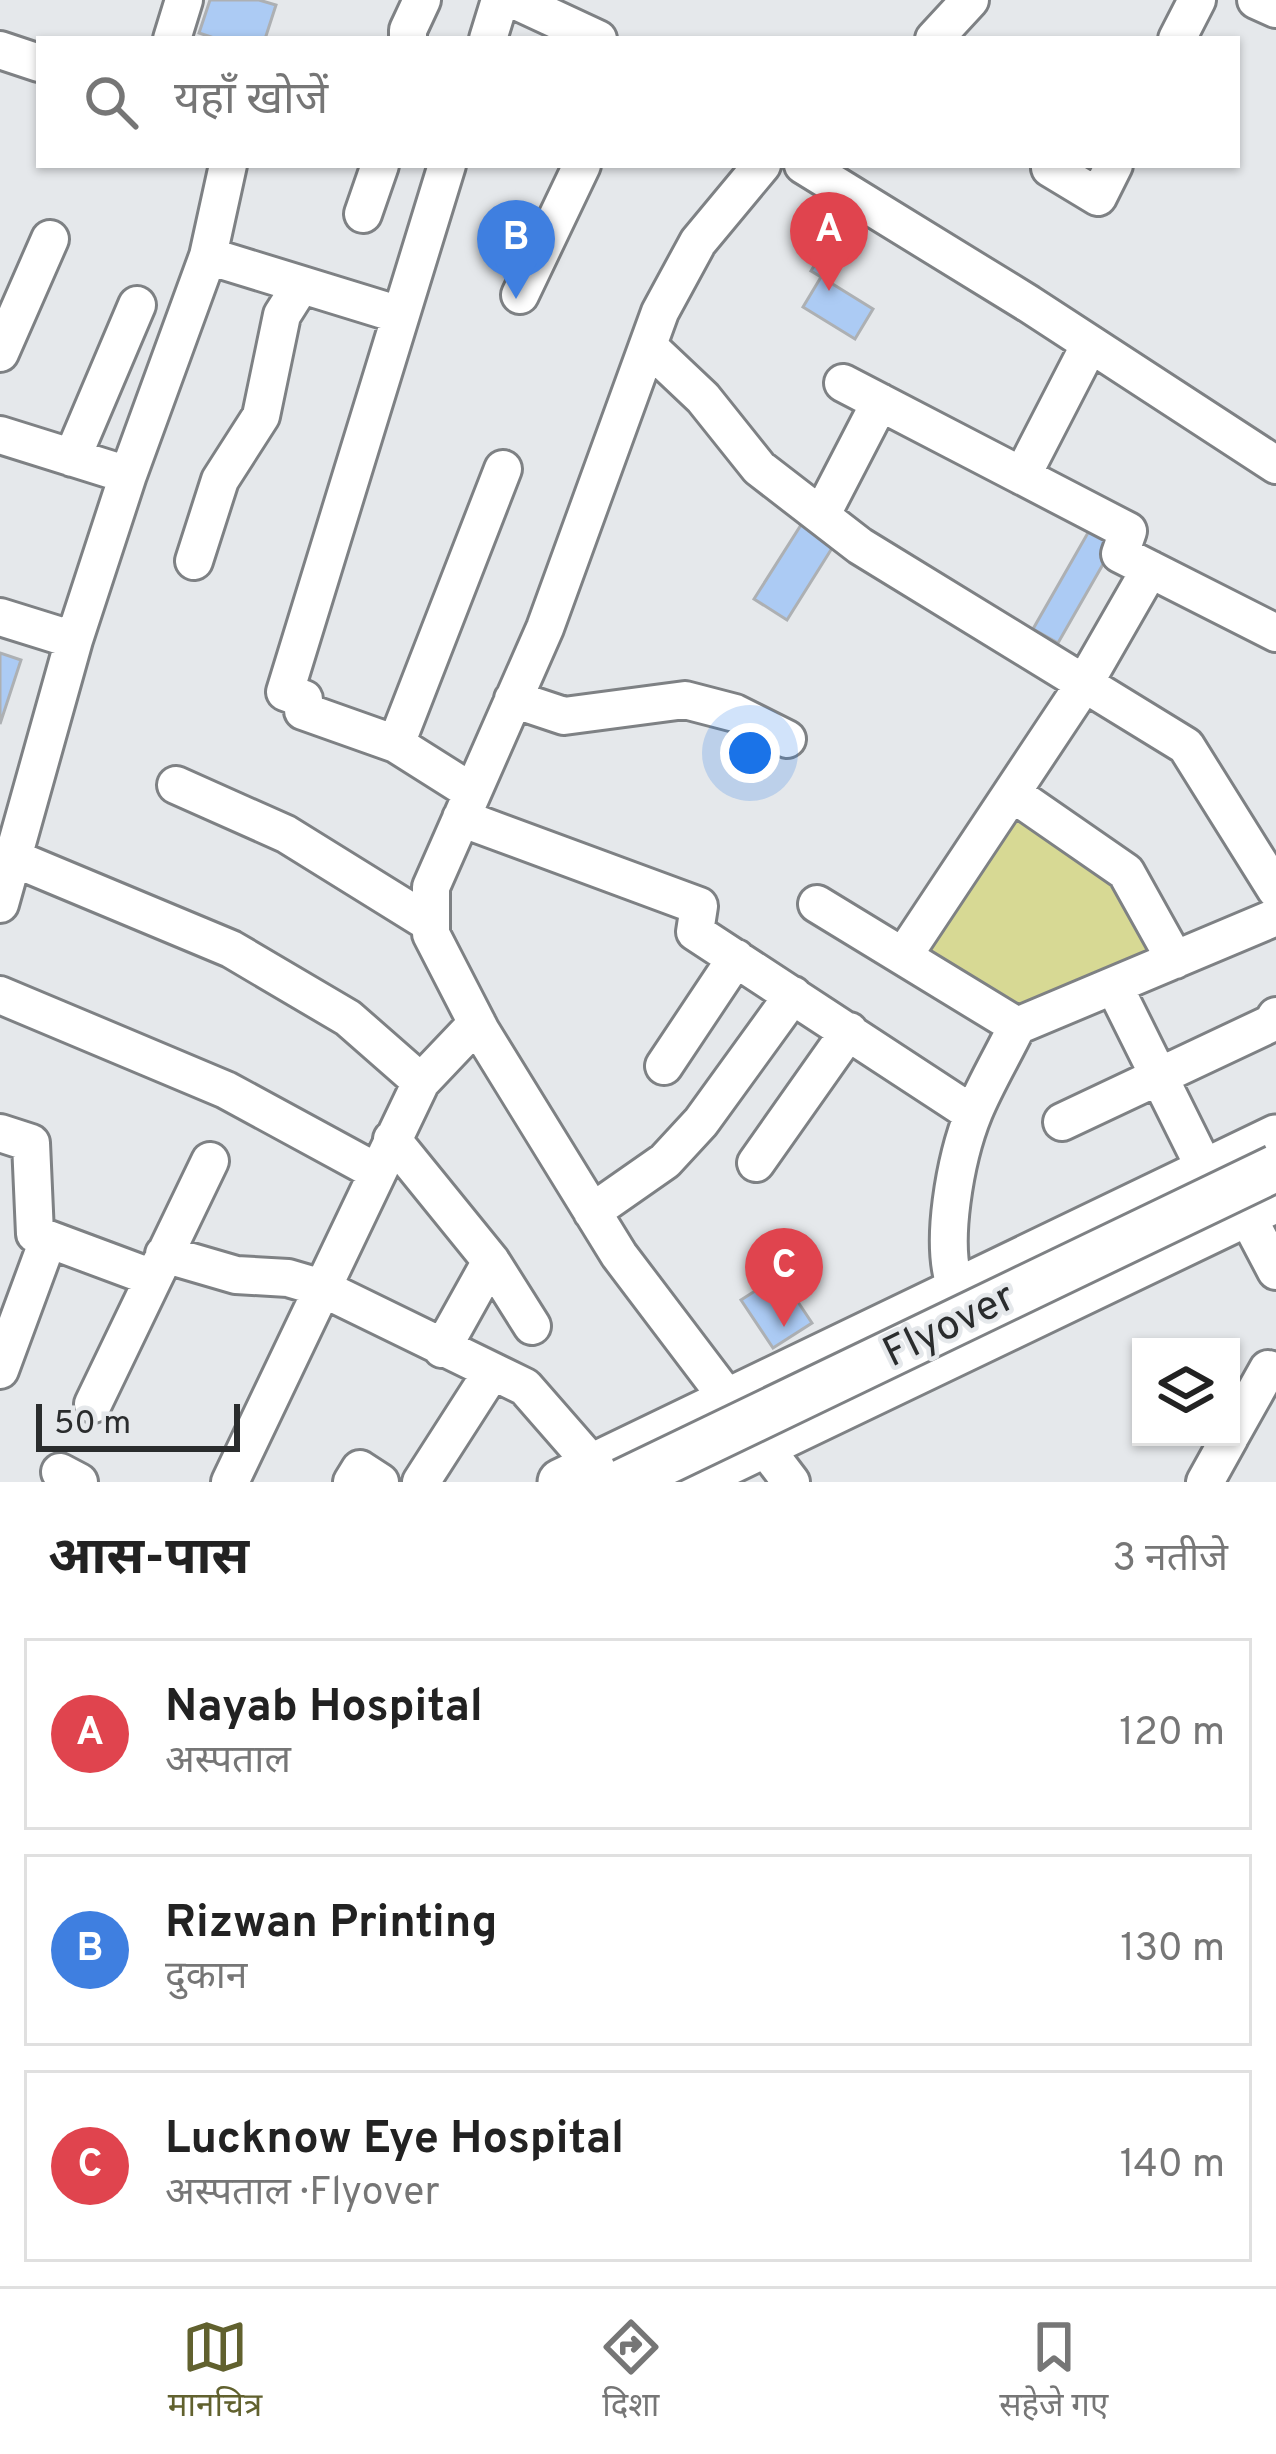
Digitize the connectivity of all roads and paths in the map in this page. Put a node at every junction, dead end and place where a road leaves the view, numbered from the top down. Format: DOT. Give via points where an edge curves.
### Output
graph roads {
  1 [pos="184,0"];
  2 [pos="422,0"];
  3 [pos="500,0"];
  4 [pos="514,0"];
  5 [pos="970,0"];
  6 [pos="1197,0"];
  7 [pos="1256,0"];
  8 [pos="1276,9"];
  9 [pos="173,36"];
  10 [pos="408,36"];
  11 [pos="489,36"];
  12 [pos="592,36"];
  13 [pos="937,36"];
  14 [pos="1179,36"];
  15 [pos="0,50"];
  16 [pos="36,62"];
  17 [pos="227,168"];
  18 [pos="379,168"];
  19 [pos="446,168"];
  20 [pos="581,168"];
  21 [pos="760,168"];
  22 [pos="813,168"];
  23 [pos="1050,168"];
  24 [pos="1112,168"];
  25 [pos="363,214"];
  26 [pos="50,238"];
  27 [pos="208,256"];
  28 [pos="301,285"];
  29 [pos="520,295"];
  30 [pos="137,305"];
  31 [pos="400,315"];
  32 [pos="1090,344"];
  33 [pos="648,346"];
  34 [pos="0,353"];
  35 [pos="843,383"];
  36 [pos="880,402"];
  37 [pos="0,436"];
  38 [pos="72,458"];
  39 [pos="1276,465"];
  40 [pos="503,469"];
  41 [pos="128,475"];
  42 [pos="1022,476"];
  43 [pos="821,516"];
  44 [pos="194,561"];
  45 [pos="1150,569"];
  46 [pos="0,617"];
  47 [pos="1276,633"];
  48 [pos="74,640"];
  49 [pos="1084,684"];
  50 [pos="513,699"];
  51 [pos="787,739"];
  52 [pos="396,744"];
  53 [pos="176,784"];
  54 [pos="1012,793"];
  55 [pos="466,805"];
  56 [pos="13,858"];
  57 [pos="1276,890"];
  58 [pos="0,904"];
  59 [pos="817,904"];
  60 [pos="1276,917"];
  61 [pos="431,924"];
  62 [pos="904,955"];
  63 [pos="736,958"];
  64 [pos="1175,960"];
  65 [pos="1114,986"];
  66 [pos="0,995"];
  67 [pos="793,995"];
  68 [pos="1276,1016"];
  69 [pos="477,1024"];
  70 [pos="1017,1026"];
  71 [pos="848,1031"];
  72 [pos="664,1066"];
  73 [pos="1158,1077"];
  74 [pos="421,1082"];
  75 [pos="973,1114"];
  76 [pos="1062,1122"];
  77 [pos="0,1132"];
  78 [pos="1276,1138"];
  79 [pos="383,1155"];
  80 [pos="210,1161"];
  81 [pos="756,1163"];
  82 [pos="1276,1168"];
  83 [pos="1206,1171"];
  84 [pos="1261,1206"];
  85 [pos="592,1212"];
  86 [pos="48,1240"];
  87 [pos="491,1261"];
  88 [pos="159,1266"];
  89 [pos="1276,1271"];
  90 [pos="322,1288"];
  91 [pos="957,1290"];
  92 [pos="15,1291"];
  93 [pos="532,1326"];
  94 [pos="442,1348"];
  95 [pos="0,1370"];
  96 [pos="1276,1371"];
  97 [pos="491,1373"];
  98 [pos="728,1400"];
  99 [pos="93,1405"];
  100 [pos="1240,1418"];
  101 [pos="764,1443"];
  102 [pos="1225,1446"];
  103 [pos="593,1477"];
  104 [pos="230,1482"];
  105 [pos="352,1482"];
  106 [pos="380,1482"];
  107 [pos="421,1482"];
  108 [pos="686,1482"];
  109 [pos="791,1482"];
  110 [pos="1205,1482"];
  1 -- 9 [label="street"];
  2 -- 10 [label="street"];
  3 -- 11 [label="street"];
  4 -- 12 [label="street"];
  5 -- 13 [label="street"];
  6 -- 14 [label="street"];
  7 -- 8 [label="street"];
  15 -- 16 [label="street"];
  17 -- 27 [label="street"];
  18 -- 25 [label="street"];
  19 -- 31 [label="street"];
  20 -- 29 [label="street"];
  21 -- 33 [label="street" via="698,242"];
  22 -- 32 [label="street"];
  23 -- 24 [label="street" via="1098,197"];
  26 -- 34 [label="street"];
  27 -- 28 [label="street"];
  27 -- 41 [label="street"];
  28 -- 31 [label="street"];
  28 -- 44 [label="street" via="282,315 260,416 220,479"];
  30 -- 38 [label="street"];
  31 -- 52 [label="street" via="285,692 304,699 303,711"];
  32 -- 39 [label="street"];
  32 -- 42 [label="street"];
  33 -- 43 [label="street" via="759,468"];
  33 -- 50 [label="street"];
  35 -- 36 [label="street"];
  36 -- 42 [label="street"];
  36 -- 43 [label="street"];
  37 -- 38 [label="street"];
  38 -- 41 [label="street"];
  40 -- 52 [label="street"];
  41 -- 48 [label="street"];
  42 -- 45 [label="street" via="1128,531 1120,554"];
  43 -- 49 [label="street"];
  45 -- 47 [label="street"];
  45 -- 49 [label="street"];
  46 -- 48 [label="street"];
  48 -- 56 [label="street"];
  49 -- 54 [label="street"];
  49 -- 57 [label="street" via="1186,746"];
  50 -- 51 [label="street" via="564,716 685,700 735,712"];
  50 -- 55 [label="street"];
  52 -- 55 [label="street"];
  53 -- 61 [label="street" via="286,834"];
  54 -- 62 [label="street"];
  54 -- 64 [label="street" via="1126,872"];
  55 -- 61 [label="street" via="430,887"];
  55 -- 63 [label="street" via="699,906 695,932"];
  56 -- 58 [label="street"];
  56 -- 74 [label="street" via="231,949 349,1018"];
  59 -- 62 [label="street"];
  60 -- 64 [label="street"];
  61 -- 69 [label="street"];
  62 -- 70 [label="street"];
  63 -- 67 [label="street"];
  63 -- 72 [label="street"];
  64 -- 65 [label="street"];
  65 -- 70 [label="street"];
  65 -- 73 [label="street"];
  66 -- 79 [label="street"];
  67 -- 71 [label="street"];
  67 -- 85 [label="street" via="701,1122 664,1161"];
  68 -- 73 [label="street"];
  69 -- 74 [label="street"];
  69 -- 85 [label="street"];
  70 -- 75 [label="street"];
  71 -- 75 [label="street"];
  71 -- 81 [label="street"];
  73 -- 76 [label="street"];
  73 -- 83 [label="street"];
  74 -- 79 [label="street"];
  75 -- 91 [label="street" via="956,1177 947,1268"];
  77 -- 86 [label="street" via="31,1143 35,1234"];
  78 -- 83 [label="main road"];
  79 -- 87 [label="street"];
  79 -- 90 [label="street"];
  80 -- 88 [label="street"];
  82 -- 103 [label="main road, Flyover, bridge"];
  83 -- 84 [label="street" via="1229,1203"];
  83 -- 91 [label="main road"];
  84 -- 89 [label="street"];
  84 -- 101 [label="main road"];
  85 -- 98 [label="street"];
  86 -- 88 [label="street"];
  86 -- 92 [label="street"];
  87 -- 93 [label="street"];
  87 -- 94 [label="street"];
  88 -- 90 [label="street"];
  88 -- 99 [label="street"];
  90 -- 94 [label="street"];
  90 -- 104 [label="street"];
  91 -- 98 [label="main road"];
  92 -- 95 [label="street"];
  94 -- 97 [label="street"];
  96 -- 100 [label="street" via="1268,1369"];
  97 -- 103 [label="street" via="525,1387"];
  97 -- 107 [label="street"];
  98 -- 101 [label="street"];
  98 -- 103 [label="main road"];
  101 -- 108 [label="main road"];
  101 -- 109 [label="street"];
  102 -- 110 [label="street"];
  105 -- 106 [label="street" via="360,1469"];
}
